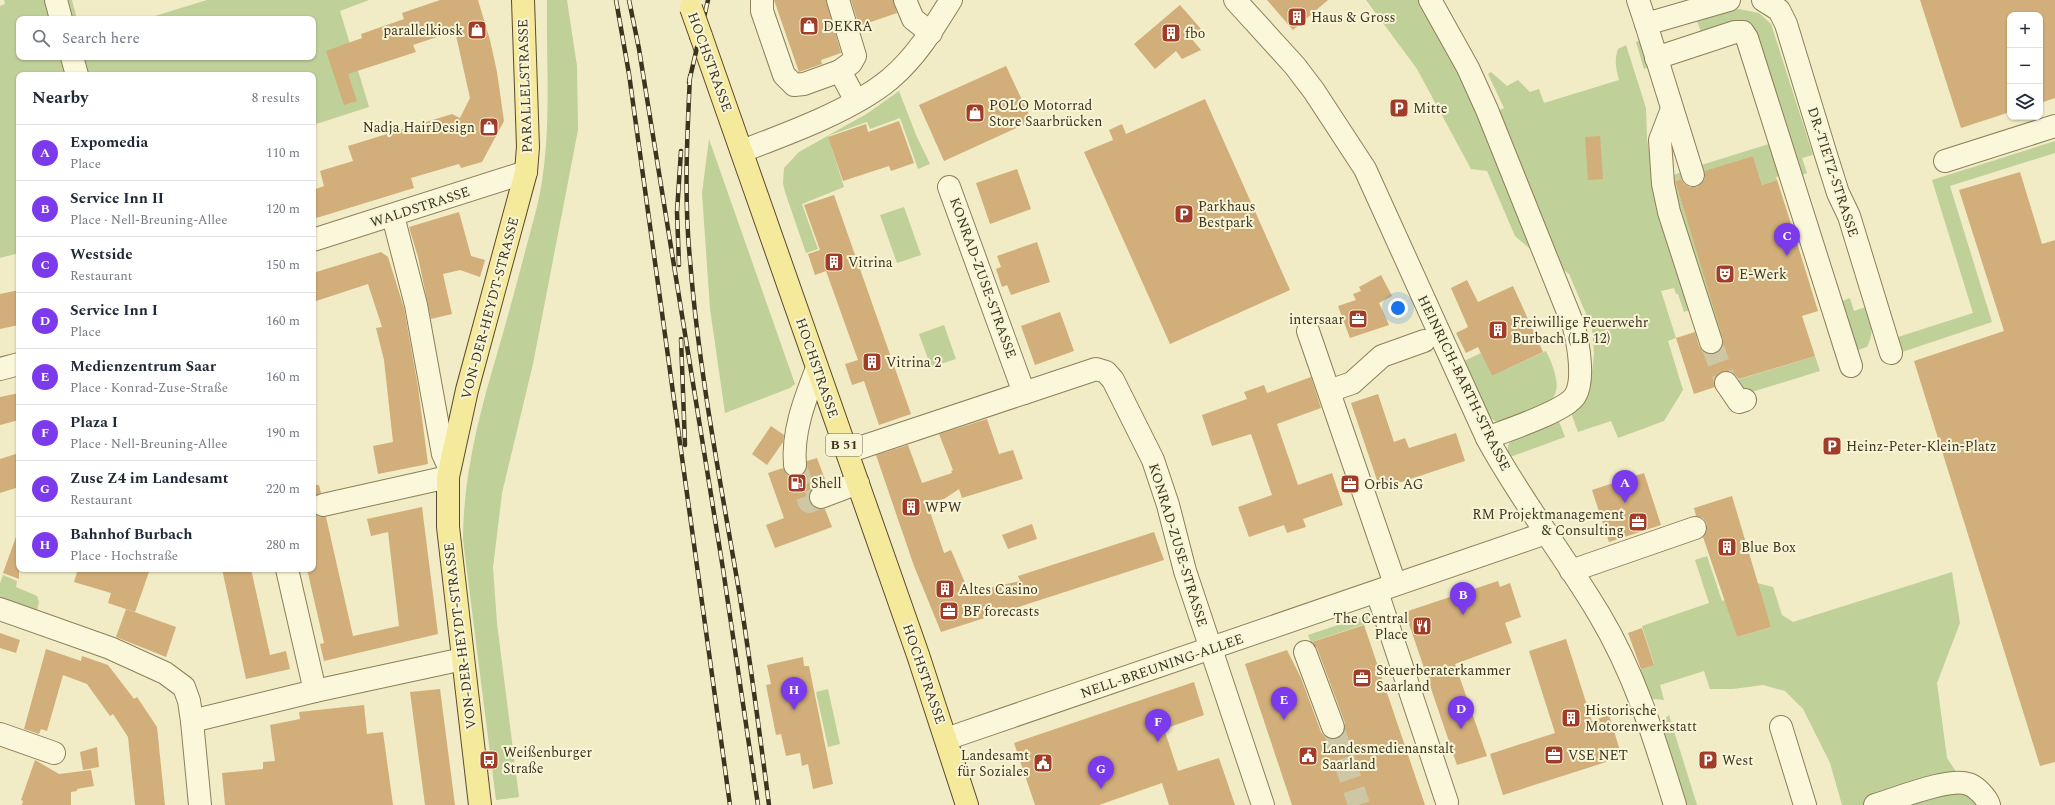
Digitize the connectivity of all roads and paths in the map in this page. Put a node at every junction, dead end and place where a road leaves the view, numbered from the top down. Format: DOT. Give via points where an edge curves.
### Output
graph roads {
  1 [pos="56,0"];
  2 [pos="523,0"];
  3 [pos="762,0"];
  4 [pos="838,0"];
  5 [pos="905,0"];
  6 [pos="951,0"];
  7 [pos="1235,0"];
  8 [pos="1430,0"];
  9 [pos="1638,0"];
  10 [pos="1729,0"];
  11 [pos="1763,0"];
  12 [pos="690,4"];
  13 [pos="1688,6"];
  14 [pos="60,16"];
  15 [pos="1646,24"];
  16 [pos="931,33"];
  17 [pos="1656,58"];
  18 [pos="73,60"];
  19 [pos="840,71"];
  20 [pos="76,72"];
  21 [pos="856,101"];
  22 [pos="1672,110"];
  23 [pos="2055,126"];
  24 [pos="742,151"];
  25 [pos="1946,161"];
  26 [pos="526,172"];
  27 [pos="1693,175"];
  28 [pos="949,187"];
  29 [pos="393,216"];
  30 [pos="316,239"];
  31 [pos="1308,331"];
  32 [pos="1424,341"];
  33 [pos="1711,342"];
  34 [pos="1891,353"];
  35 [pos="16,365"];
  36 [pos="1851,366"];
  37 [pos="817,368"];
  38 [pos="0,369"];
  39 [pos="1726,383"];
  40 [pos="1329,392"];
  41 [pos="1024,393"];
  42 [pos="1745,400"];
  43 [pos="1487,438"];
  44 [pos="847,452"];
  45 [pos="795,465"];
  46 [pos="449,472"];
  47 [pos="858,483"];
  48 [pos="821,497"];
  49 [pos="323,505"];
  50 [pos="1695,528"];
  51 [pos="1546,533"];
  52 [pos="1571,571"];
  53 [pos="288,572"];
  54 [pos="1386,588"];
  55 [pos="0,610"];
  56 [pos="1211,649"];
  57 [pos="1305,652"];
  58 [pos="463,659"];
  59 [pos="314,690"];
  60 [pos="192,721"];
  61 [pos="1333,727"];
  62 [pos="1781,728"];
  63 [pos="0,734"];
  64 [pos="946,740"];
  65 [pos="54,753"];
  66 [pos="1447,802"];
  67 [pos="200,805"];
  68 [pos="480,805"];
  69 [pos="967,805"];
  70 [pos="1264,805"];
  71 [pos="1675,805"];
  72 [pos="1805,805"];
  73 [pos="1875,805"];
  74 [pos="1989,805"];
  1 -- 14 [label="street"];
  2 -- 26 [label="main road, PARALLELSTRASSE" via="528,147"];
  3 -- 19 [label="street" via="762,11 784,75 794,85"];
  4 -- 19 [label="street" via="855,56 852,63"];
  5 -- 16 [label="street" via="913,19"];
  6 -- 16 [label="street"];
  7 -- 43 [label="street, HEINRICH-BARTH-STRASSE" via="1295,66 1364,169"];
  8 -- 43 [label="street" via="1468,68 1487,110 1574,326 1580,348 1579,380 1575,395 1561,408"];
  9 -- 15 [label="street"];
  10 -- 13 [label="street"];
  11 -- 34 [label="street, DR.-TIETZ-STRASSE" via="1779,10 1786,24"];
  12 -- 24 [label="main road, HOCHSTRASSE / B 51, bridge"];
  13 -- 15 [label="street"];
  15 -- 17 [label="street"];
  16 -- 21 [label="street" via="889,80"];
  17 -- 22 [label="street"];
  17 -- 36 [label="street" via="1735,32 1743,32 1747,38"];
  18 -- 20 [label="street"];
  19 -- 21 [label="street"];
  21 -- 24 [label="street" via="812,123"];
  22 -- 27 [label="street"];
  22 -- 33 [label="street" via="1660,140 1663,184 1669,212"];
  23 -- 25 [label="street"];
  24 -- 37 [label="main road, HOCHSTRASSE / B 51"];
  26 -- 29 [label="street, WALDSTRASSE"];
  26 -- 46 [label="main road, VON-DER-HEYDT-STRASSE" via="467,390"];
  28 -- 41 [label="street, KONRAD-ZUSE-STRASSE"];
  29 -- 30 [label="street, WALDSTRASSE"];
  29 -- 46 [label="street, VON-DER-HEYDT-STRASSE" via="416,305 443,454"];
  31 -- 40 [label="street"];
  32 -- 40 [label="street" via="1382,356 1352,383"];
  35 -- 38 [label="street"];
  37 -- 44 [label="main road, HOCHSTRASSE / B 51"];
  37 -- 45 [label="street" via="802,405 794,452"];
  39 -- 42 [label="street" via="1739,402"];
  40 -- 54 [label="street"];
  41 -- 44 [label="street, KONRAD-ZUSE-STRASSE"];
  41 -- 56 [label="street, KONRAD-ZUSE-STRASSE" via="1096,369 1106,372 1113,380 1152,460"];
  43 -- 51 [label="street, HEINRICH-BARTH-STRASSE"];
  44 -- 47 [label="main road, HOCHSTRASSE / B 51"];
  46 -- 49 [label="street"];
  46 -- 58 [label="main road, VON-DER-HEYDT-STRASSE" via="448,527"];
  47 -- 48 [label="street"];
  47 -- 64 [label="main road, HOCHSTRASSE / B 51"];
  50 -- 52 [label="street"];
  51 -- 52 [label="street, HEINRICH-BARTH-STRASSE"];
  51 -- 54 [label="street, NELL-BREUNING-ALLEE"];
  52 -- 71 [label="street, HEINRICH-BARTH-STRASSE" via="1600,615 1637,691"];
  53 -- 59 [label="street"];
  54 -- 56 [label="street, NELL-BREUNING-ALLEE"];
  54 -- 66 [label="street"];
  55 -- 60 [label="street" via="110,648 165,673 184,687"];
  56 -- 64 [label="street, NELL-BREUNING-ALLEE"];
  56 -- 70 [label="street, KONRAD-ZUSE-STRASSE"];
  57 -- 61 [label="street"];
  58 -- 59 [label="street"];
  58 -- 68 [label="main road, VON-DER-HEYDT-STRASSE"];
  59 -- 60 [label="street"];
  60 -- 67 [label="street"];
  62 -- 72 [label="street"];
  63 -- 65 [label="street"];
  64 -- 69 [label="main road, HOCHSTRASSE / B 51"];
  73 -- 74 [label="street" via="1947,783 1969,784 1987,799"];
}
